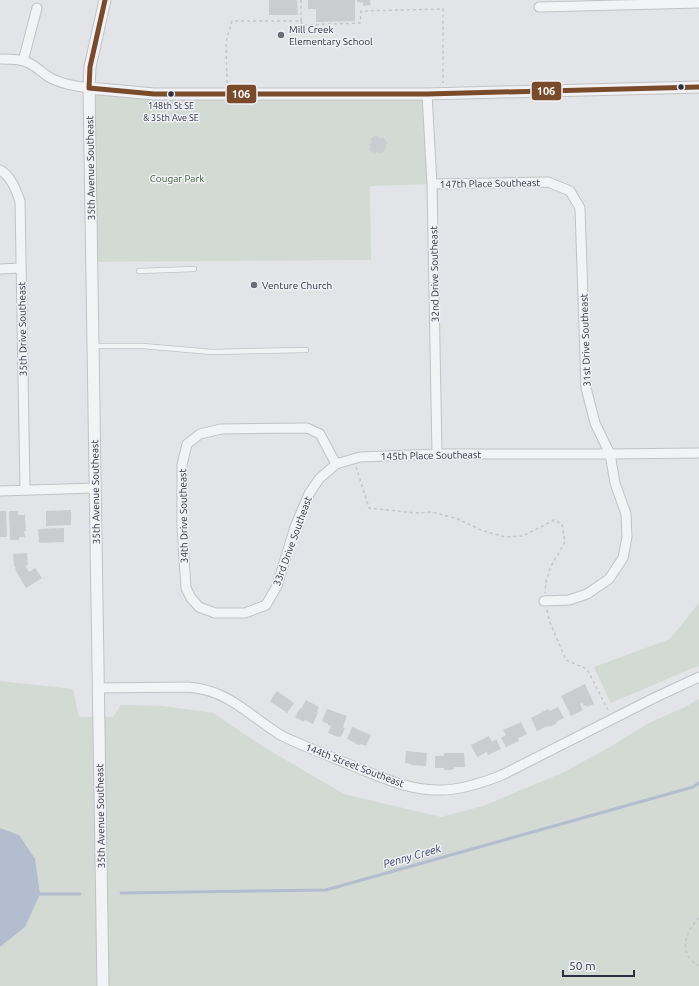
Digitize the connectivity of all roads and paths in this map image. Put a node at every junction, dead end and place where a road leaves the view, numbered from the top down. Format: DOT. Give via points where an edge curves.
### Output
graph roads {
  1 [pos="105,0"];
  2 [pos="300,0"];
  3 [pos="596,3"];
  4 [pos="699,3"];
  5 [pos="539,7"];
  6 [pos="37,8"];
  7 [pos="301,21"];
  8 [pos="0,59"];
  9 [pos="23,61"];
  10 [pos="699,87"];
  11 [pos="89,88"];
  12 [pos="441,93"];
  13 [pos="227,94"];
  14 [pos="427,94"];
  15 [pos="2,171"];
  16 [pos="432,184"];
  17 [pos="570,192"];
  18 [pos="21,268"];
  19 [pos="0,269"];
  20 [pos="194,270"];
  21 [pos="139,271"];
  22 [pos="93,346"];
  23 [pos="306,350"];
  24 [pos="699,453"];
  25 [pos="437,454"];
  26 [pos="610,454"];
  27 [pos="353,459"];
  28 [pos="336,464"];
  29 [pos="95,488"];
  30 [pos="25,490"];
  31 [pos="0,491"];
  32 [pos="186,588"];
  33 [pos="544,601"];
  34 [pos="699,677"];
  35 [pos="98,688"];
  36 [pos="612,719"];
  37 [pos="699,918"];
  38 [pos="699,965"];
  39 [pos="103,986"];
  1 -- 11 [label="street, 35th Avenue Southeast" via="90,67"];
  2 -- 7 [label="path"];
  3 -- 4 [label="street"];
  3 -- 5 [label="street"];
  6 -- 9 [label="street"];
  7 -- 12 [label="path" via="302,25 360,24 361,11 443,9"];
  7 -- 13 [label="path" via="232,22 226,42"];
  8 -- 9 [label="street"];
  9 -- 11 [label="street" via="49,77"];
  10 -- 12 [label="street"];
  11 -- 13 [label="street" via="154,94"];
  11 -- 22 [label="street, 35th Avenue Southeast"];
  12 -- 14 [label="street"];
  13 -- 14 [label="street"];
  14 -- 16 [label="street, 32nd Drive Southeast"];
  15 -- 18 [label="street, 35th Drive Southeast" via="13,184 20,201"];
  16 -- 17 [label="street, 147th Place Southeast" via="548,182"];
  16 -- 25 [label="street, 32nd Drive Southeast"];
  17 -- 26 [label="street, 31st Drive Southeast" via="580,208 586,388 595,423"];
  18 -- 19 [label="street"];
  18 -- 30 [label="street, 35th Drive Southeast"];
  20 -- 21 [label="lane"];
  22 -- 23 [label="lane" via="143,346 212,352"];
  22 -- 29 [label="street, 35th Avenue Southeast"];
  24 -- 26 [label="street, 145th Place Southeast"];
  25 -- 26 [label="street, 145th Place Southeast"];
  25 -- 27 [label="street, 145th Place Southeast"];
  26 -- 33 [label="street, 31st Drive Southeast" via="615,483 626,514 627,537 623,558 609,579 587,594 569,600"];
  27 -- 28 [label="street, 145th Place Southeast"];
  27 -- 33 [label="path" via="369,508 416,514 432,512 504,537 522,536 554,520 562,524 565,542 551,566"];
  28 -- 32 [label="street, 33rd Drive Southeast" via="319,479 308,494 295,526 277,586 266,605 245,613 215,613 199,607"];
  28 -- 32 [label="street, 34th Drive Southeast" via="320,434 307,428 221,429 200,434 187,444 182,465 182,527"];
  29 -- 30 [label="street"];
  29 -- 35 [label="street, 35th Avenue Southeast"];
  30 -- 31 [label="street"];
  33 -- 36 [label="path" via="566,660 587,669"];
  34 -- 36 [label="street, 144th Street Southeast"];
  35 -- 36 [label="street, 144th Street Southeast" via="188,687 208,690 229,699 277,733 293,741 399,784 437,790 459,788 496,777"];
  35 -- 39 [label="street, 35th Avenue Southeast"];
  37 -- 38 [label="path" via="687,937 686,949 688,957"];
}
